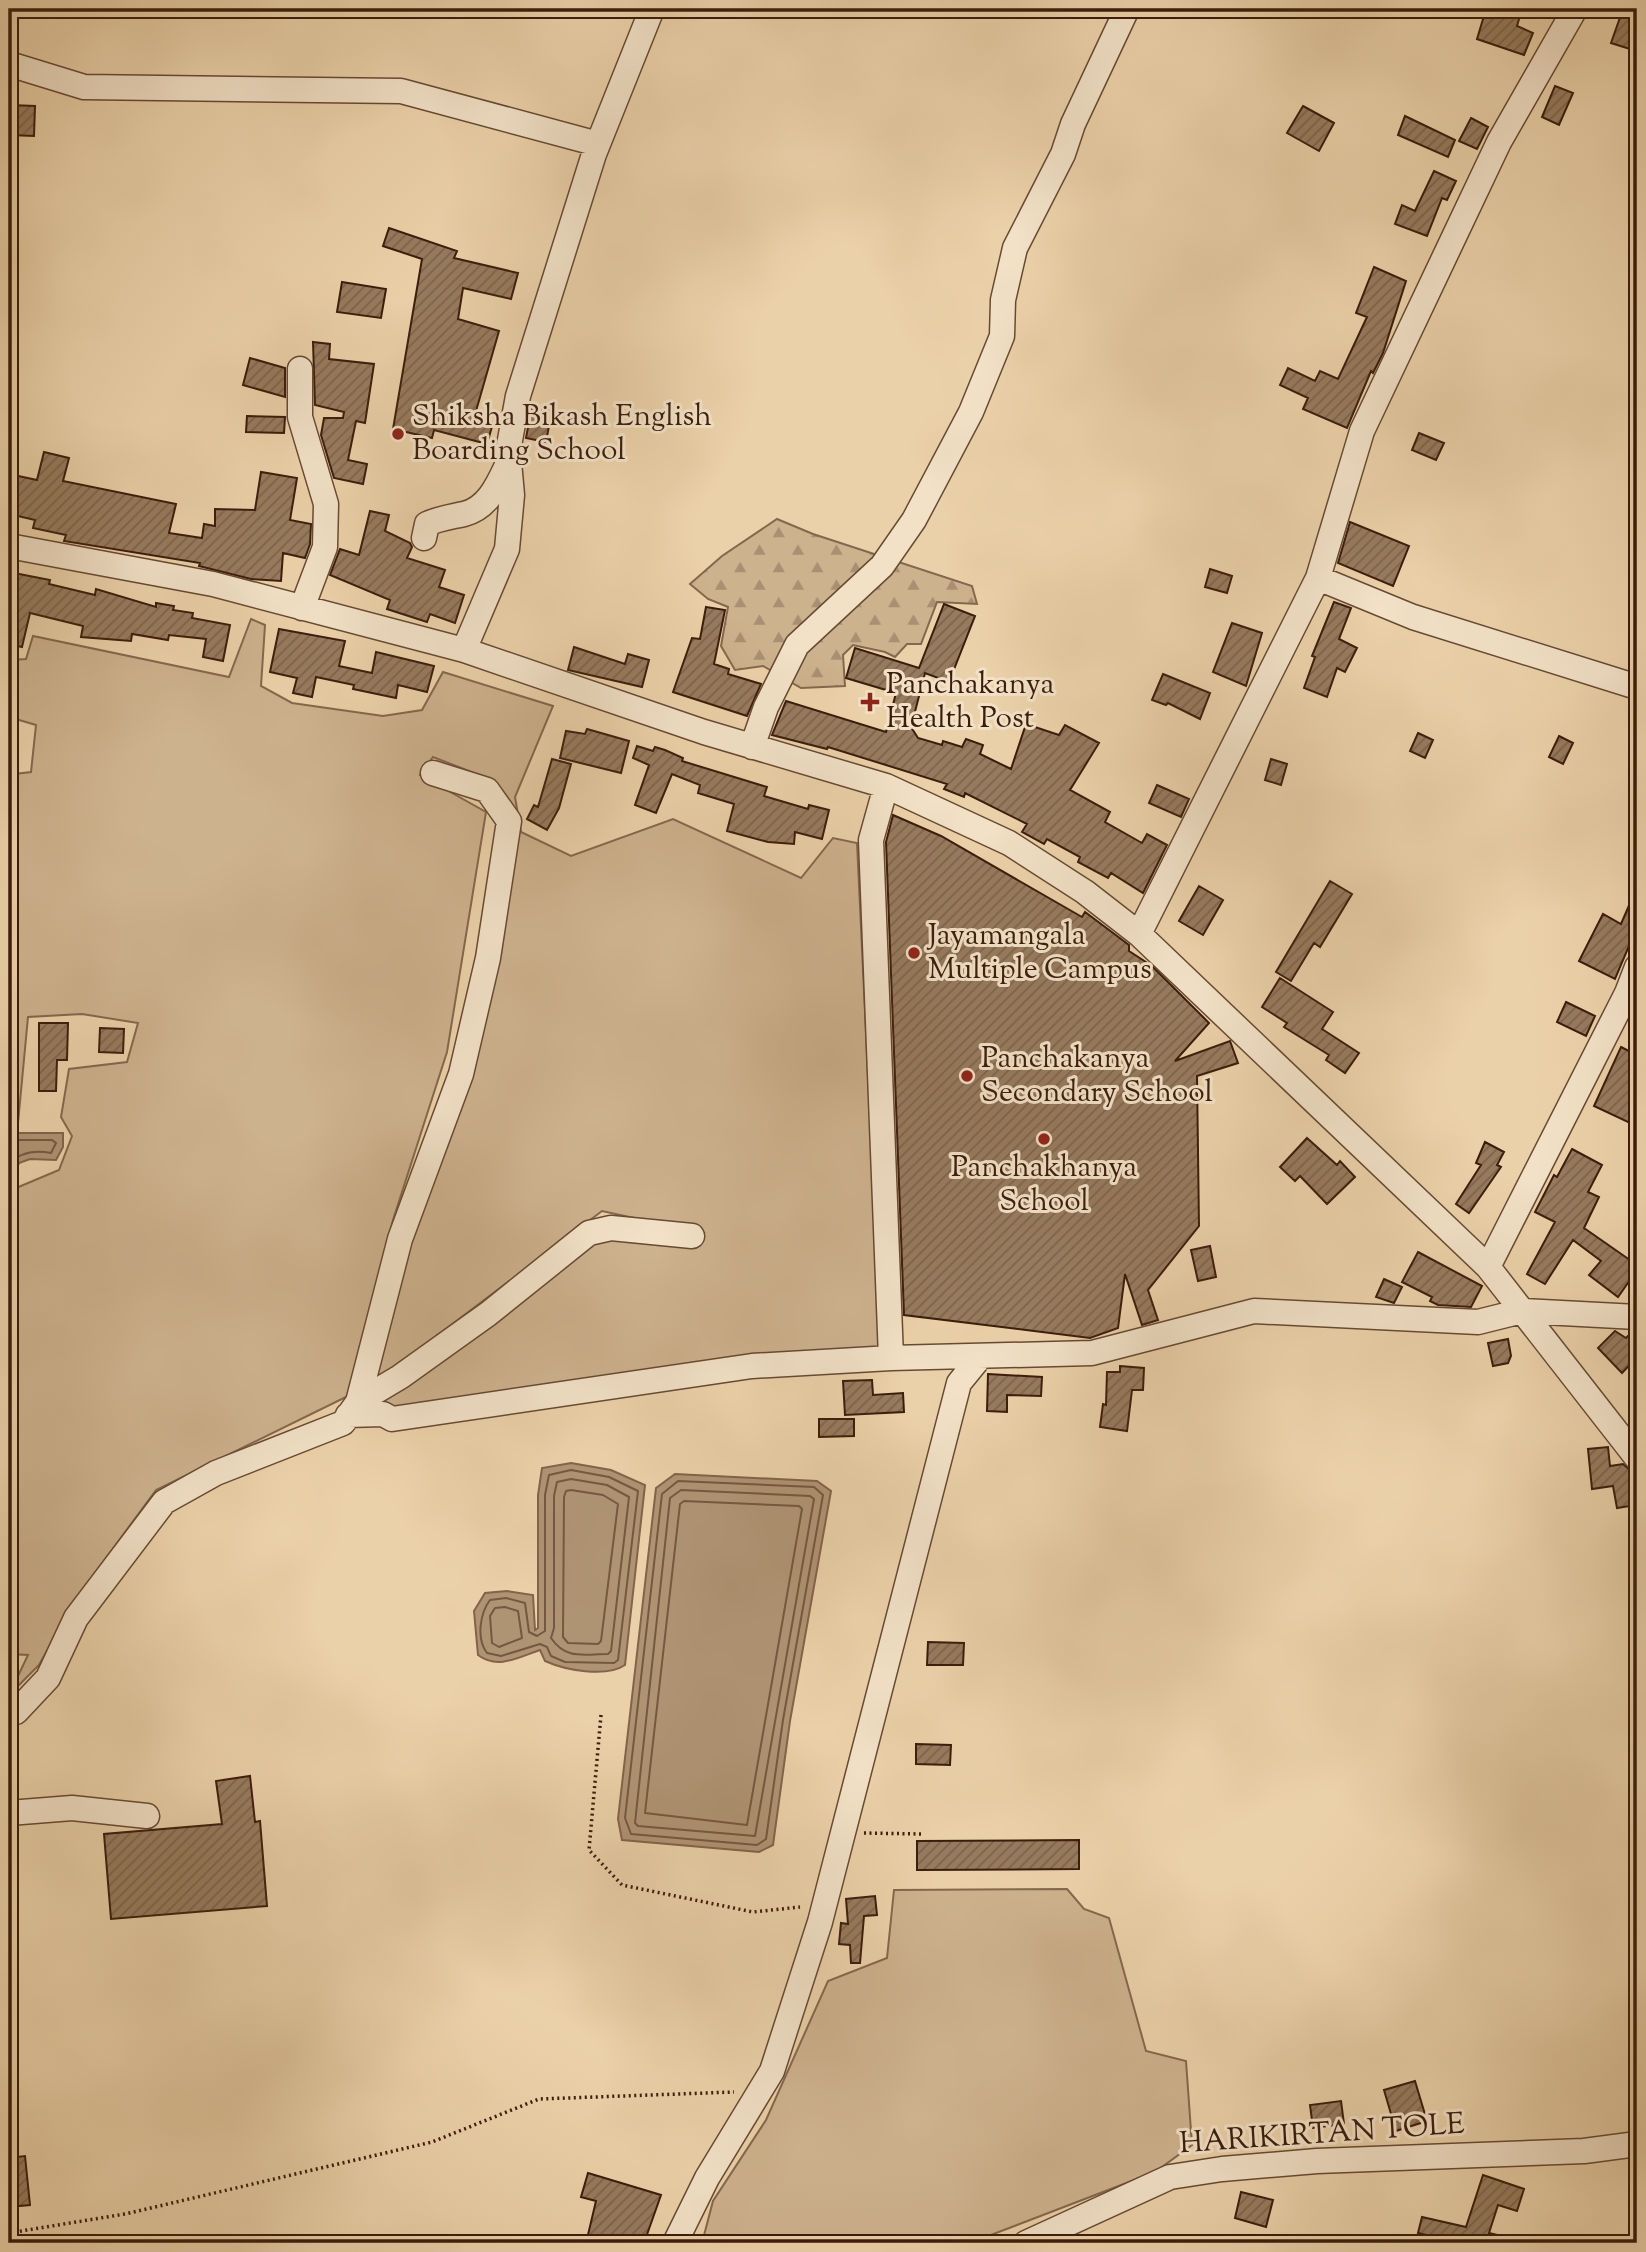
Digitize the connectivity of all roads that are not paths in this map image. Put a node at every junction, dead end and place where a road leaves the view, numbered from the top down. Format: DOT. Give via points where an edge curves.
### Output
graph roads {
  1 [pos="652,9"];
  2 [pos="1127,9"];
  3 [pos="1575,9"];
  4 [pos="9,64"];
  5 [pos="598,144"];
  6 [pos="300,369"];
  7 [pos="509,461"];
  8 [pos="424,538"];
  9 [pos="9,546"];
  10 [pos="1318,578"];
  11 [pos="302,608"];
  12 [pos="464,650"];
  13 [pos="1637,687"];
  14 [pos="752,747"];
  15 [pos="433,772"];
  16 [pos="886,786"];
  17 [pos="1139,934"];
  18 [pos="1637,967"];
  19 [pos="692,1236"];
  20 [pos="1488,1267"];
  21 [pos="1522,1311"];
  22 [pos="1637,1317"];
  23 [pos="981,1356"];
  24 [pos="891,1358"];
  25 [pos="353,1408"];
  26 [pos="1637,1458"];
  27 [pos="9,1713"];
  28 [pos="9,1813"];
  29 [pos="147,1816"];
  30 [pos="1637,2144"];
  31 [pos="675,2243"];
  32 [pos="1026,2243"];
  1 -- 5 [label="street"];
  2 -- 14 [label="street" via="1063,154 1015,248 1003,300 1002,336 971,412 914,520 882,566 797,645"];
  3 -- 10 [label="street" via="1499,142 1362,431"];
  4 -- 5 [label="street" via="84,87 401,91"];
  5 -- 7 [label="street" via="518,396"];
  6 -- 11 [label="street" via="300,417 326,505 325,547"];
  7 -- 8 [label="street" via="495,491 483,504 468,514 427,524"];
  7 -- 12 [label="street" via="512,495 507,549"];
  9 -- 11 [label="street" via="213,584"];
  10 -- 13 [label="street" via="1413,617"];
  10 -- 17 [label="street"];
  11 -- 12 [label="street"];
  12 -- 14 [label="street"];
  14 -- 16 [label="street"];
  15 -- 25 [label="street" via="487,790 509,821 488,958 461,1074 400,1239"];
  16 -- 17 [label="street" via="1009,843"];
  16 -- 24 [label="street" via="871,841"];
  17 -- 20 [label="street"];
  18 -- 20 [label="street"];
  19 -- 25 [label="street" via="611,1228 589,1233 488,1314"];
  20 -- 21 [label="street"];
  21 -- 22 [label="street"];
  21 -- 23 [label="street" via="1478,1322 1254,1311 1092,1353"];
  21 -- 26 [label="street"];
  23 -- 24 [label="street"];
  23 -- 31 [label="street" via="959,1383 825,1903 772,2071 706,2178"];
  24 -- 25 [label="street" via="752,1366 392,1419"];
  25 -- 27 [label="street" via="343,1423 216,1473 164,1502 76,1618 48,1678 16,1712"];
  28 -- 29 [label="street" via="72,1808"];
  30 -- 32 [label="street, HARIKIRTAN TOLE" via="1584,2151 1317,2161 1170,2177"];
}
